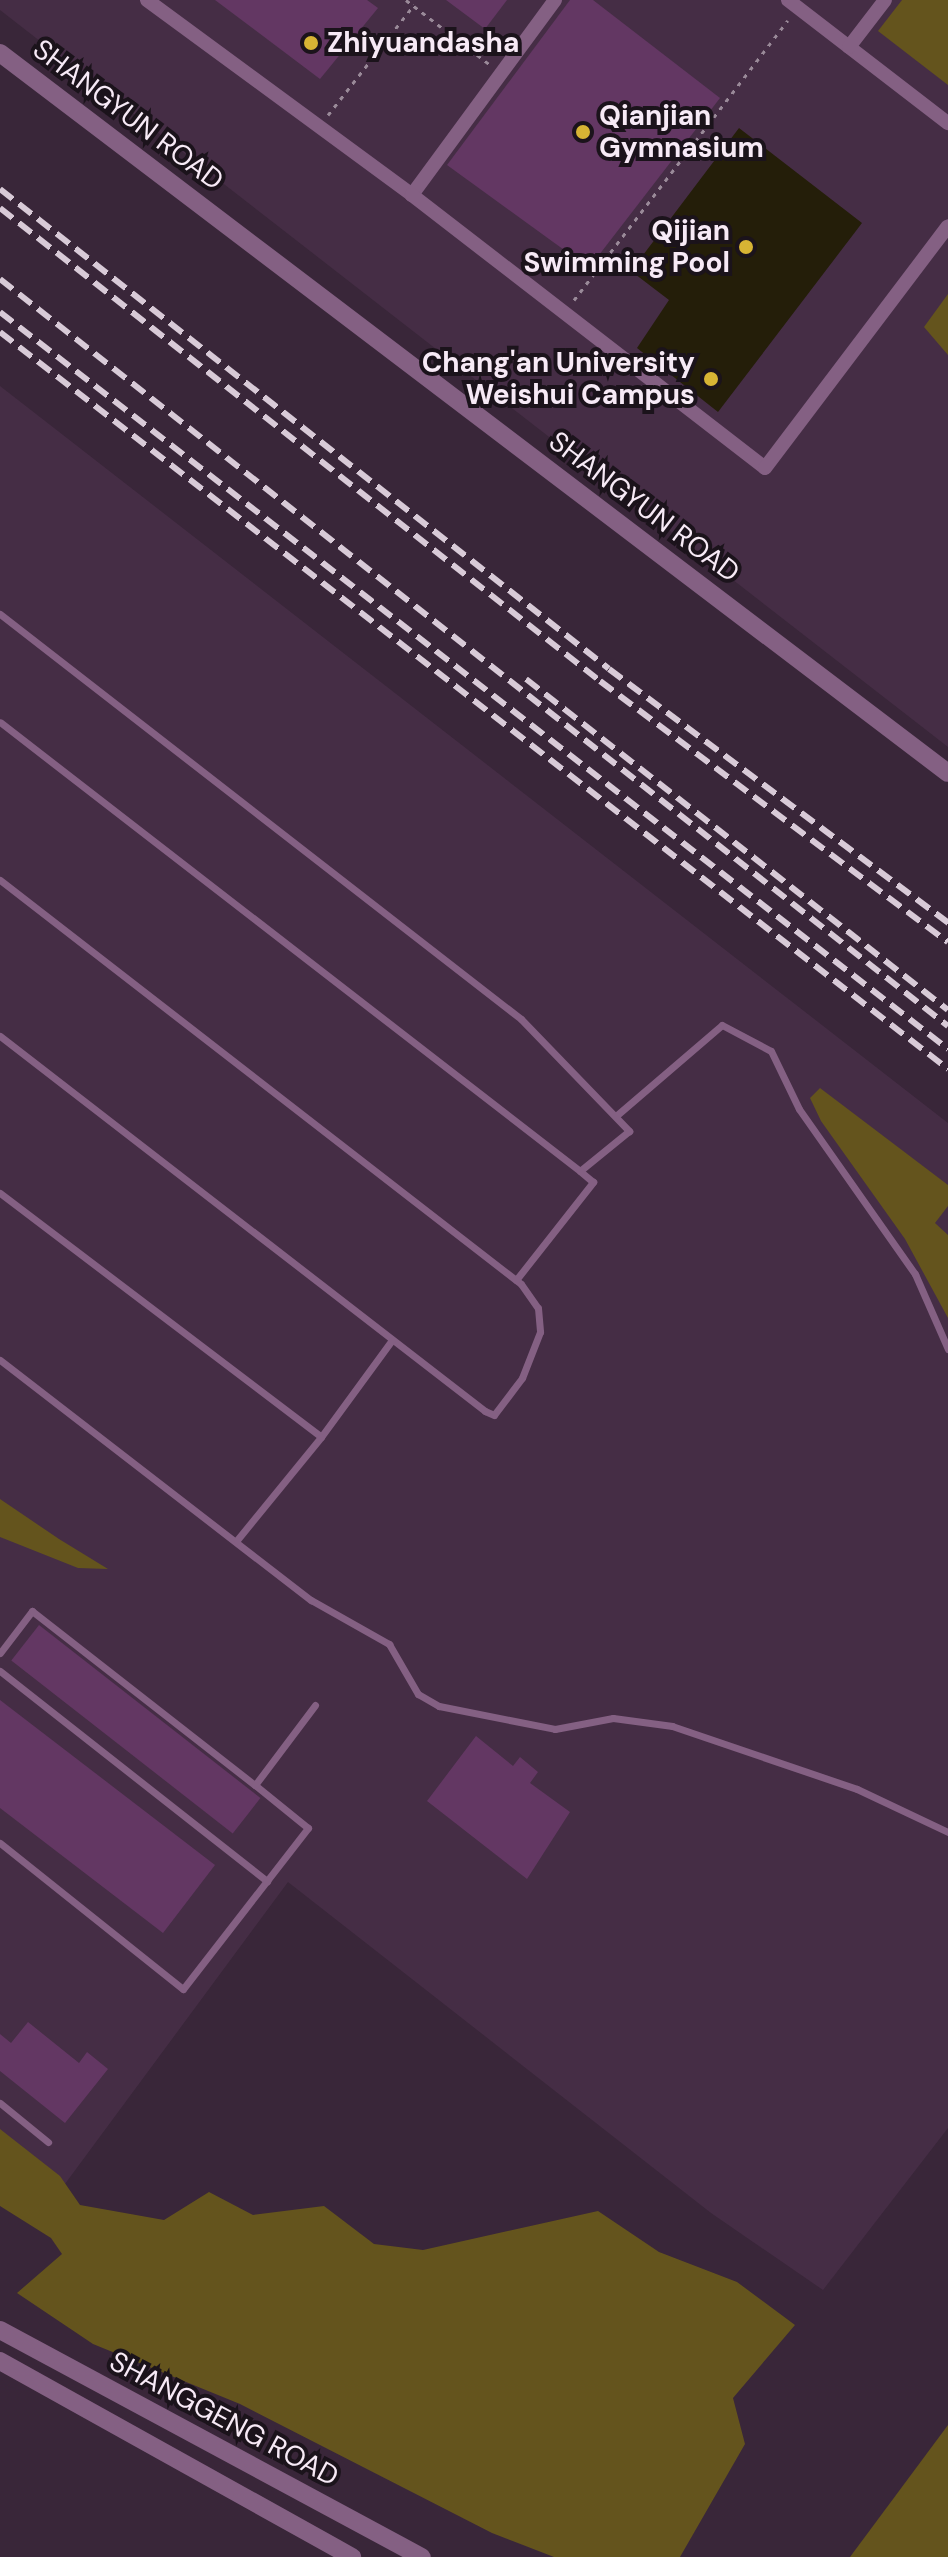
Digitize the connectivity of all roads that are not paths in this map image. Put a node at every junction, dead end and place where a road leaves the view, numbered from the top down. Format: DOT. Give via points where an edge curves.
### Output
graph roads {
  1 [pos="147,0"];
  2 [pos="555,0"];
  3 [pos="885,0"];
  4 [pos="793,4"];
  5 [pos="849,47"];
  6 [pos="0,53"];
  7 [pos="948,123"];
  8 [pos="412,195"];
  9 [pos="948,226"];
  10 [pos="0,614"];
  11 [pos="0,722"];
  12 [pos="948,773"];
  13 [pos="0,880"];
  14 [pos="0,1036"];
  15 [pos="617,1115"];
  16 [pos="580,1171"];
  17 [pos="0,1193"];
  18 [pos="516,1280"];
  19 [pos="392,1340"];
  20 [pos="948,1349"];
  21 [pos="0,1360"];
  22 [pos="321,1437"];
  23 [pos="237,1540"];
  24 [pos="0,1653"];
  25 [pos="0,1671"];
  26 [pos="315,1705"];
  27 [pos="255,1785"];
  28 [pos="948,1832"];
  29 [pos="0,1843"];
  30 [pos="267,1881"];
  31 [pos="0,2103"];
  32 [pos="48,2142"];
  33 [pos="0,2330"];
  34 [pos="0,2361"];
  35 [pos="352,2557"];
  36 [pos="422,2557"];
  1 -- 8 [label="street"];
  2 -- 8 [label="street"];
  3 -- 5 [label="street"];
  4 -- 5 [label="street"];
  5 -- 7 [label="street"];
  6 -- 12 [label="street, SHANGYUN ROAD"];
  8 -- 9 [label="street" via="765,468"];
  10 -- 15 [label="lane" via="521,1019"];
  11 -- 16 [label="lane"];
  13 -- 18 [label="lane"];
  14 -- 19 [label="lane"];
  15 -- 16 [label="lane" via="629,1131"];
  15 -- 20 [label="lane" via="722,1025 771,1051 799,1109 915,1274"];
  16 -- 18 [label="lane" via="593,1182"];
  17 -- 22 [label="lane"];
  18 -- 19 [label="lane" via="538,1308 540,1332 522,1378 494,1415"];
  19 -- 22 [label="lane"];
  21 -- 23 [label="lane"];
  22 -- 23 [label="lane"];
  23 -- 28 [label="lane" via="311,1600 389,1644 418,1694 439,1706 555,1729 613,1718 672,1726 857,1789"];
  24 -- 27 [label="lane" via="32,1611"];
  25 -- 30 [label="lane"];
  26 -- 27 [label="lane"];
  27 -- 30 [label="lane" via="308,1828"];
  29 -- 30 [label="lane" via="183,1989"];
  31 -- 32 [label="lane"];
  33 -- 36 [label="street, SHANGGENG ROAD"];
  34 -- 35 [label="street, SHANGGENG ROAD"];
}
